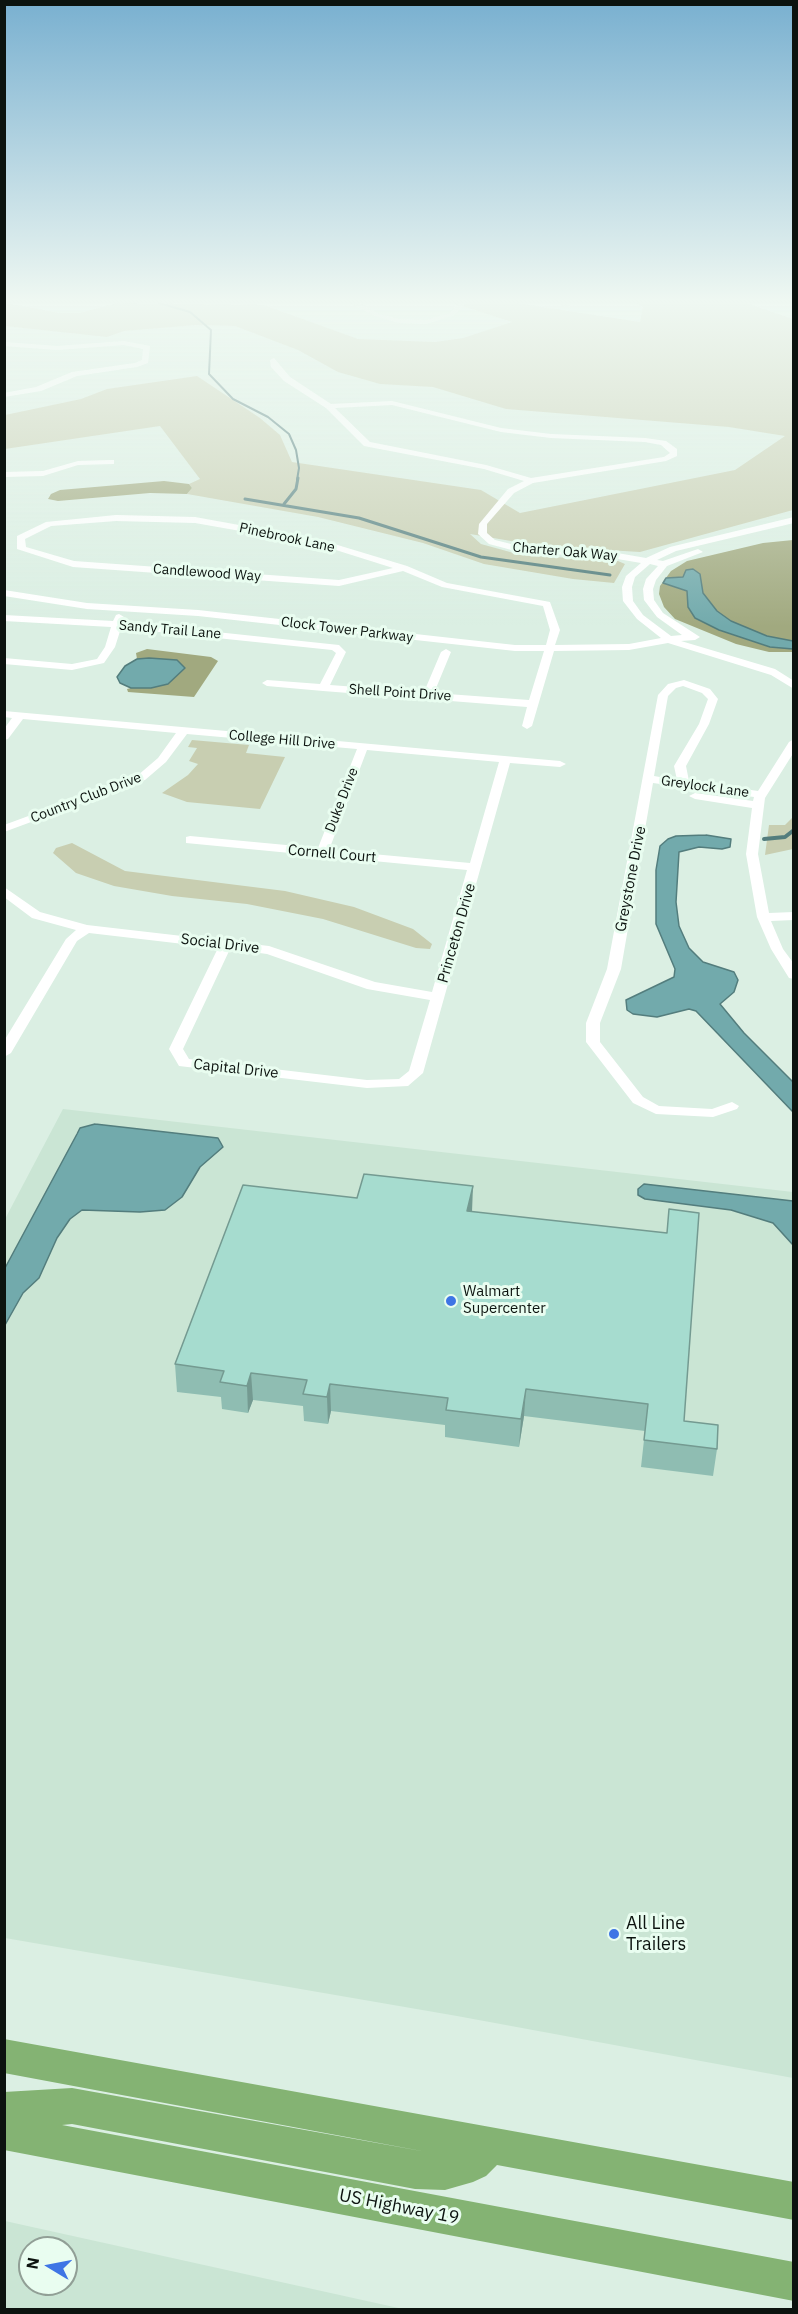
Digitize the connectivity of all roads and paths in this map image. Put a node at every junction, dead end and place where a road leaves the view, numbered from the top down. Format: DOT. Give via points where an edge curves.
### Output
graph roads {
  1 [pos="334,411"];
  2 [pos="424,411"];
  3 [pos="111,462"];
  4 [pos="4,475"];
  5 [pos="531,481"];
  6 [pos="794,520"];
  7 [pos="794,530"];
  8 [pos="20,538"];
  9 [pos="648,561"];
  10 [pos="664,564"];
  11 [pos="404,568"];
  12 [pos="4,585"];
  13 [pos="4,593"];
  14 [pos="125,605"];
  15 [pos="4,618"];
  16 [pos="115,625"];
  17 [pos="678,629"];
  18 [pos="658,633"];
  19 [pos="690,636"];
  20 [pos="669,640"];
  21 [pos="551,645"];
  22 [pos="446,652"];
  23 [pos="4,661"];
  24 [pos="780,675"];
  25 [pos="267,683"];
  26 [pos="794,686"];
  27 [pos="323,688"];
  28 [pos="428,695"];
  29 [pos="534,704"];
  30 [pos="4,714"];
  31 [pos="20,715"];
  32 [pos="527,726"];
  33 [pos="183,731"];
  34 [pos="4,737"];
  35 [pos="794,742"];
  36 [pos="363,747"];
  37 [pos="505,759"];
  38 [pos="560,764"];
  39 [pos="648,784"];
  40 [pos="684,784"];
  41 [pos="759,800"];
  42 [pos="4,829"];
  43 [pos="190,840"];
  44 [pos="322,853"];
  45 [pos="475,867"];
  46 [pos="4,891"];
  47 [pos="794,916"];
  48 [pos="763,917"];
  49 [pos="86,929"];
  50 [pos="226,944"];
  51 [pos="794,975"];
  52 [pos="439,997"];
  53 [pos="6,1047"];
  54 [pos="386,1086"];
  55 [pos="732,1106"];
  56 [pos="4,2055"];
  57 [pos="4,2110"];
  58 [pos="4,2132"];
  59 [pos="491,2145"];
  60 [pos="794,2201"];
  61 [pos="794,2282"];
  1 -- 5 [label="street" via="367,444 486,467"];
  2 -- 5 [label="street" via="501,430 645,440 673,449 674,454 666,459"];
  3 -- 4 [label="street"];
  5 -- 9 [label="street, Charter Oak Way" via="510,491 483,524 480,531 486,538 523,550 590,552"];
  6 -- 9 [label="street" via="673,549"];
  7 -- 10 [label="street" via="710,548"];
  8 -- 11 [label="street, Pinebrook Lane" via="49,524 116,518 195,520 321,543"];
  8 -- 11 [label="street, Candlewood Way" via="21,549 73,564 339,583"];
  9 -- 10 [label="street, Charter Oak Way"];
  9 -- 18 [label="street" via="631,576 628,601"];
  10 -- 17 [label="street" via="651,579 649,600"];
  11 -- 21 [label="street, Pinebrook Lane" via="454,587 547,604 555,630"];
  12 -- 14 [label="street, Clock Tower Parkway"];
  13 -- 14 [label="street, Clock Tower Parkway" via="46,602"];
  14 -- 16 [label="street"];
  14 -- 21 [label="street, Clock Tower Parkway" via="475,645"];
  15 -- 16 [label="street, Sandy Trail Lane"];
  16 -- 23 [label="street" via="110,647 100,661 88,665"];
  16 -- 27 [label="street, Sandy Trail Lane" via="335,646 341,652"];
  17 -- 18 [label="street, Clock Tower Parkway"];
  17 -- 19 [label="street"];
  18 -- 20 [label="street"];
  18 -- 21 [label="street, Clock Tower Parkway"];
  19 -- 20 [label="street, Clock Tower Parkway"];
  19 -- 24 [label="street"];
  20 -- 21 [label="street, Clock Tower Parkway" via="619,648"];
  20 -- 24 [label="street"];
  21 -- 29 [label="street"];
  22 -- 28 [label="street"];
  24 -- 26 [label="street"];
  25 -- 27 [label="street, Shell Point Drive"];
  27 -- 28 [label="street, Shell Point Drive"];
  28 -- 29 [label="street, Shell Point Drive"];
  29 -- 32 [label="street"];
  30 -- 31 [label="street, College Hill Drive"];
  31 -- 33 [label="street, College Hill Drive"];
  31 -- 34 [label="street"];
  33 -- 36 [label="street, College Hill Drive"];
  33 -- 42 [label="street, Country Club Drive" via="163,760 141,778"];
  35 -- 41 [label="street"];
  36 -- 37 [label="street, College Hill Drive"];
  36 -- 44 [label="street, Duke Drive"];
  37 -- 38 [label="street, College Hill Drive"];
  37 -- 45 [label="street, Princeton Drive"];
  39 -- 40 [label="street, Greylock Lane"];
  39 -- 40 [label="street, Greystone Drive" via="663,695 672,686 684,683 706,691 713,699 705,724 681,766"];
  39 -- 41 [label="street, Greylock Lane"];
  39 -- 55 [label="street, Greystone Drive" via="614,969 593,1023 593,1042 638,1100 656,1110 713,1113"];
  40 -- 41 [label="street, Greylock Lane"];
  41 -- 48 [label="street" via="752,854"];
  43 -- 44 [label="street, Cornell Court"];
  44 -- 45 [label="street, Cornell Court"];
  45 -- 52 [label="street, Princeton Drive"];
  46 -- 49 [label="street, Social Drive" via="36,915"];
  47 -- 48 [label="street"];
  48 -- 51 [label="street"];
  49 -- 50 [label="street, Social Drive"];
  49 -- 53 [label="street" via="72,939"];
  50 -- 52 [label="street, Social Drive" via="269,950 372,986"];
  50 -- 54 [label="street, Capital Drive" via="176,1049 184,1064"];
  52 -- 54 [label="street, Princeton Drive" via="416,1074 403,1083"];
  56 -- 59 [label="highway"];
  57 -- 59 [label="highway" via="72,2106 415,2170 445,2171 472,2163"];
  58 -- 61 [label="highway, US Highway 19"];
  59 -- 60 [label="highway"];
}
